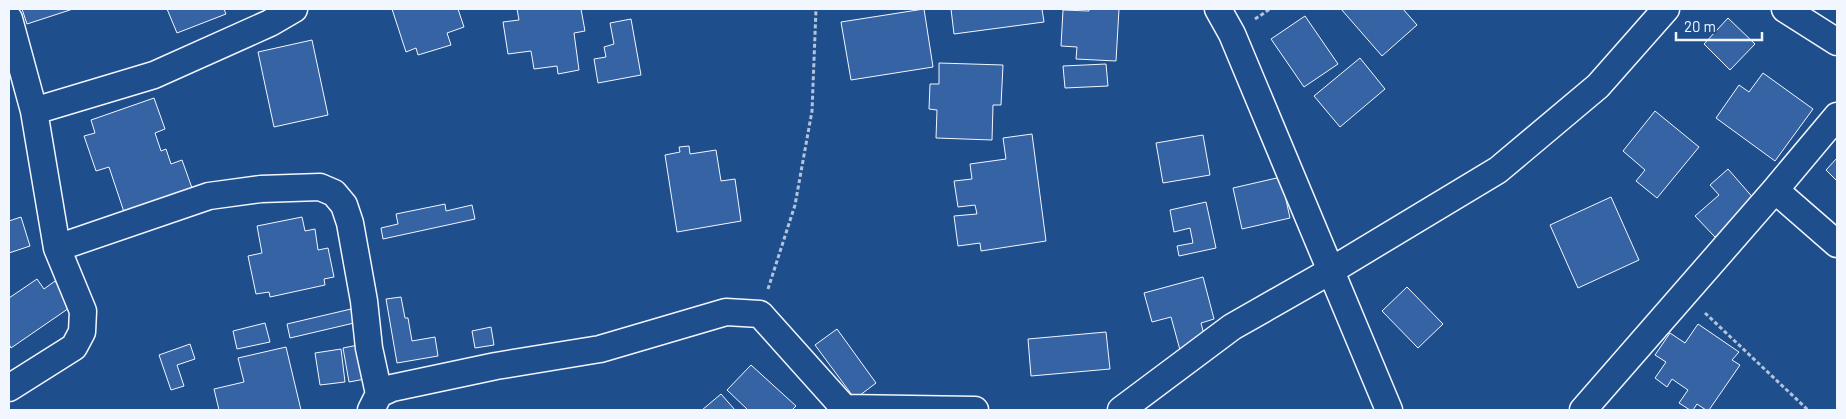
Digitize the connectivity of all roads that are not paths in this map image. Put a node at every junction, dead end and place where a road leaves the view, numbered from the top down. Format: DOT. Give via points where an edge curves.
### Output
graph roads {
  1 [pos="294,9"];
  2 [pos="1218,9"];
  3 [pos="1666,9"];
  4 [pos="1785,9"];
  5 [pos="9,19"];
  6 [pos="1837,42"];
  7 [pos="34,111"];
  8 [pos="1837,116"];
  9 [pos="1775,190"];
  10 [pos="1837,244"];
  11 [pos="58,248"];
  12 [pos="1332,270"];
  13 [pos="9,388"];
  14 [pos="375,402"];
  15 [pos="846,409"];
  16 [pos="976,410"];
  17 [pos="1121,410"];
  18 [pos="1389,410"];
  19 [pos="1583,410"];
  1 -- 7 [label="street" via="154,75"];
  2 -- 12 [label="street" via="1232,34"];
  3 -- 12 [label="street" via="1598,86 1498,170"];
  4 -- 6 [label="street"];
  5 -- 7 [label="street"];
  7 -- 11 [label="street"];
  8 -- 9 [label="street"];
  9 -- 10 [label="street"];
  9 -- 19 [label="street"];
  11 -- 13 [label="street" via="83,311 82,332 66,354"];
  11 -- 14 [label="street" via="209,196 261,189 320,187 334,193 344,204 350,223 364,302"];
  12 -- 17 [label="street" via="1232,327"];
  12 -- 18 [label="street"];
  14 -- 15 [label="street" via="392,388 600,349 726,312 760,314"];
  15 -- 16 [label="street"];
}
